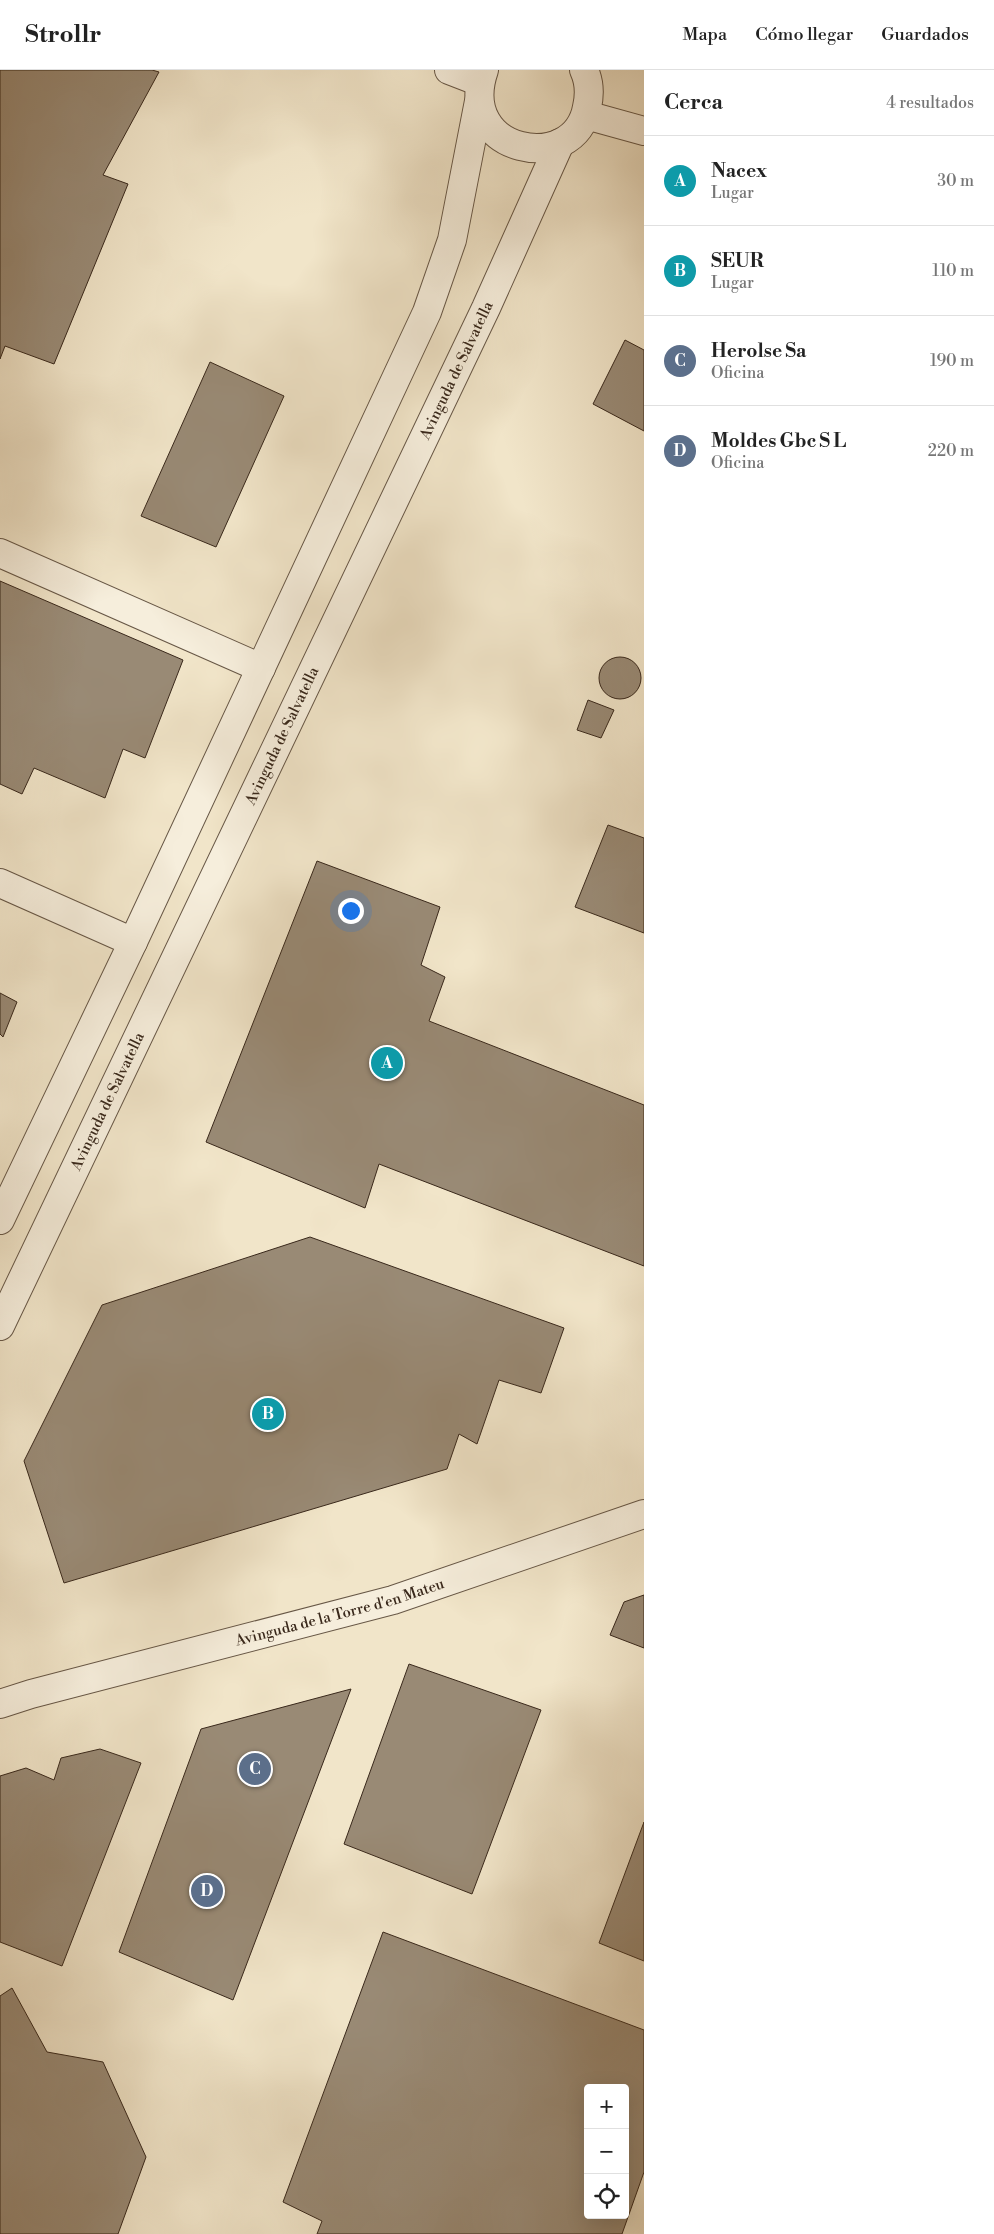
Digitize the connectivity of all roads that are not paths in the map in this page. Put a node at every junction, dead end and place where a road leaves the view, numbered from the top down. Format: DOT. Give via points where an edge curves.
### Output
graph roads {
  1 [pos="449,70"];
  2 [pos="585,71"];
  3 [pos="481,84"];
  4 [pos="586,115"];
  5 [pos="644,131"];
  6 [pos="560,143"];
  7 [pos="0,553"];
  8 [pos="261,668"];
  9 [pos="0,883"];
  10 [pos="133,942"];
  11 [pos="0,1220"];
  12 [pos="0,1326"];
  13 [pos="644,1514"];
  14 [pos="0,1688"];
  15 [pos="0,1693"];
  16 [pos="31,1694"];
  17 [pos="0,1704"];
  1 -- 3 [label="street"];
  2 -- 4 [label="street" via="590,91"];
  3 -- 6 [label="street" via="486,122 499,136 516,146 535,149"];
  3 -- 8 [label="street" via="452,240 427,312"];
  4 -- 5 [label="street"];
  4 -- 6 [label="street" via="576,131"];
  6 -- 12 [label="street, Avinguda de Salvatella" via="482,317"];
  7 -- 8 [label="street"];
  8 -- 10 [label="street"];
  9 -- 10 [label="street"];
  10 -- 11 [label="street"];
  13 -- 16 [label="street, Avinguda de la Torre d'en Mateu" via="393,1600"];
  14 -- 16 [label="street"];
  15 -- 16 [label="street, Avinguda de la Torre d'en Mateu"];
  16 -- 17 [label="street, Avinguda de la Torre d'en Mateu"];
}
